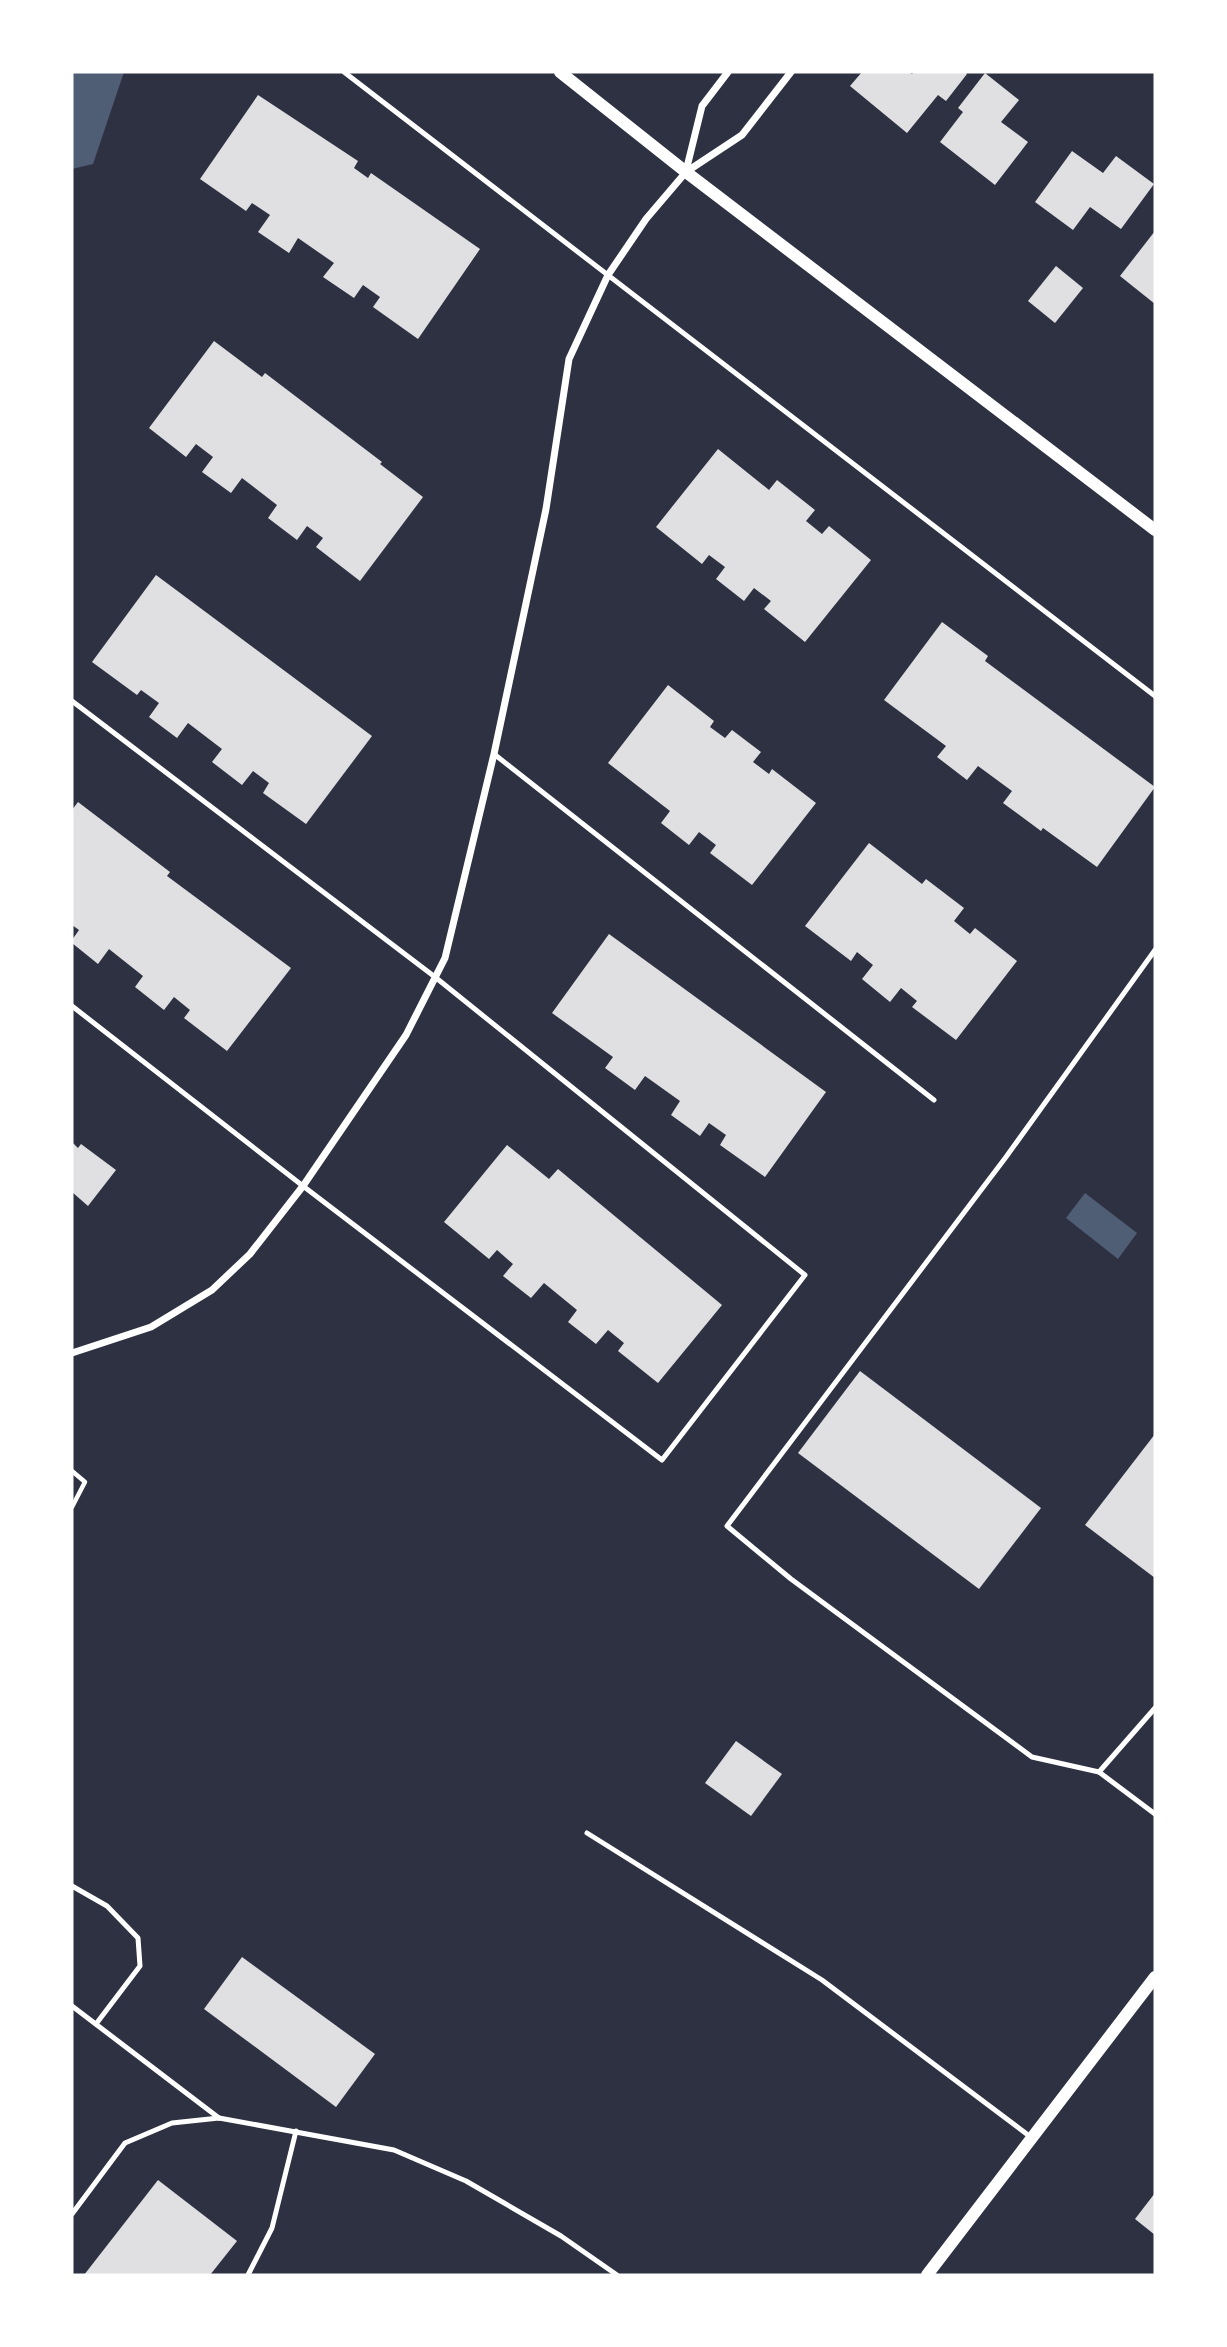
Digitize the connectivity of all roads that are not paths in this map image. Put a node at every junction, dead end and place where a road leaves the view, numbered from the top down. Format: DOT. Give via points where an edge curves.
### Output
graph roads {
  1 [pos="344,72"];
  2 [pos="560,72"];
  3 [pos="728,72"];
  4 [pos="790,72"];
  5 [pos="686,172"];
  6 [pos="608,275"];
  7 [pos="1155,530"];
  8 [pos="1155,696"];
  9 [pos="72,701"];
  10 [pos="494,754"];
  11 [pos="1155,950"];
  12 [pos="435,977"];
  13 [pos="72,1006"];
  14 [pos="934,1100"];
  15 [pos="303,1186"];
  16 [pos="72,1353"];
  17 [pos="1155,1707"];
  18 [pos="1099,1772"];
  19 [pos="1155,1814"];
  20 [pos="587,1833"];
  21 [pos="72,1886"];
  22 [pos="1155,1977"];
  23 [pos="72,2006"];
  24 [pos="96,2024"];
  25 [pos="219,2118"];
  26 [pos="296,2131"];
  27 [pos="1032,2138"];
  28 [pos="72,2214"];
  29 [pos="248,2275"];
  30 [pos="617,2275"];
  31 [pos="927,2275"];
  1 -- 6 [label="lane"];
  2 -- 5 [label="street"];
  3 -- 5 [label="street" via="702,106"];
  4 -- 5 [label="street" via="742,135"];
  5 -- 6 [label="street" via="646,219"];
  5 -- 7 [label="street"];
  6 -- 8 [label="lane"];
  6 -- 10 [label="street" via="569,359 546,509"];
  9 -- 12 [label="lane"];
  10 -- 12 [label="street" via="445,958"];
  10 -- 14 [label="lane"];
  11 -- 18 [label="lane" via="1006,1157 727,1526 790,1579 1031,1757"];
  12 -- 15 [label="street" via="406,1035"];
  12 -- 15 [label="lane" via="805,1276 662,1460"];
  13 -- 15 [label="lane"];
  15 -- 16 [label="street" via="250,1254 212,1290 151,1327"];
  17 -- 18 [label="lane"];
  18 -- 19 [label="lane"];
  20 -- 27 [label="lane" via="822,1980"];
  21 -- 24 [label="lane" via="107,1906 138,1938 140,1966"];
  22 -- 27 [label="street"];
  23 -- 24 [label="lane"];
  24 -- 25 [label="lane"];
  25 -- 26 [label="lane"];
  25 -- 28 [label="lane" via="172,2123 125,2143"];
  26 -- 29 [label="lane" via="272,2228"];
  26 -- 30 [label="lane" via="394,2150 466,2181 561,2235"];
  27 -- 31 [label="street"];
}
